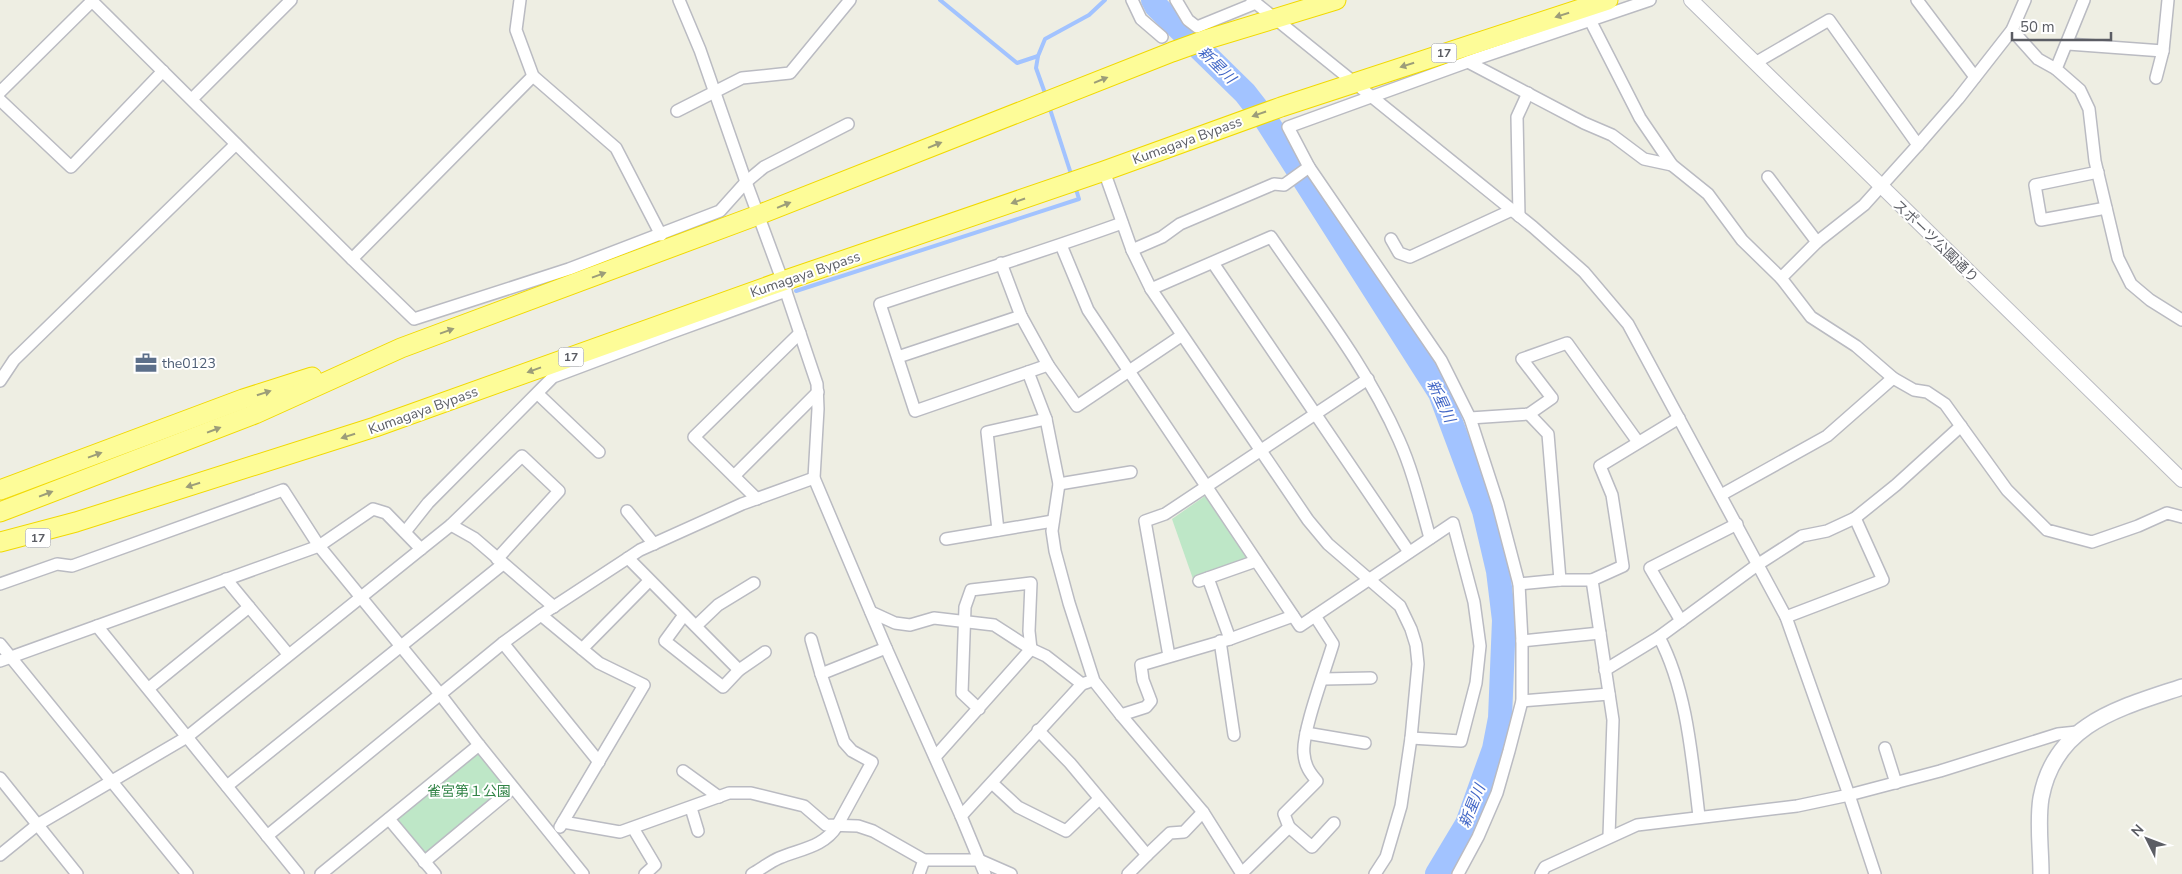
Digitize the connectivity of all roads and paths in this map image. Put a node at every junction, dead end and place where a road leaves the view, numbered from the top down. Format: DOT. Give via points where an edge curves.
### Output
graph roads {
  1 [pos="92,0"];
  2 [pos="291,0"];
  3 [pos="520,0"];
  4 [pos="679,0"];
  5 [pos="850,0"];
  6 [pos="1132,0"];
  7 [pos="1176,0"];
  8 [pos="1336,0"];
  9 [pos="1608,0"];
  10 [pos="1650,0"];
  11 [pos="1691,0"];
  12 [pos="1917,0"];
  13 [pos="2026,0"];
  14 [pos="2084,0"];
  15 [pos="2168,0"];
  16 [pos="1254,2"];
  17 [pos="1276,19"];
  18 [pos="1591,22"];
  19 [pos="2012,30"];
  20 [pos="1167,44"];
  21 [pos="2068,44"];
  22 [pos="2163,51"];
  23 [pos="1468,62"];
  24 [pos="1755,63"];
  25 [pos="2056,69"];
  26 [pos="164,71"];
  27 [pos="533,76"];
  28 [pos="1975,77"];
  29 [pos="2156,78"];
  30 [pos="1353,83"];
  31 [pos="0,92"];
  32 [pos="714,92"];
  33 [pos="1528,93"];
  34 [pos="1371,98"];
  35 [pos="192,99"];
  36 [pos="0,100"];
  37 [pos="677,111"];
  38 [pos="848,124"];
  39 [pos="236,144"];
  40 [pos="1918,145"];
  41 [pos="1672,165"];
  42 [pos="1309,168"];
  43 [pos="1104,171"];
  44 [pos="2098,172"];
  45 [pos="1768,177"];
  46 [pos="746,182"];
  47 [pos="1880,186"];
  48 [pos="2106,208"];
  49 [pos="1516,213"];
  50 [pos="758,216"];
  51 [pos="1122,223"];
  52 [pos="661,235"];
  53 [pos="1391,240"];
  54 [pos="1817,242"];
  55 [pos="1061,245"];
  56 [pos="1132,250"];
  57 [pos="352,259"];
  58 [pos="1213,262"];
  59 [pos="1001,263"];
  60 [pos="1781,278"];
  61 [pos="784,286"];
  62 [pos="1151,289"];
  63 [pos="1021,316"];
  64 [pos="2182,320"];
  65 [pos="800,333"];
  66 [pos="1181,336"];
  67 [pos="401,348"];
  68 [pos="898,357"];
  69 [pos="1048,365"];
  70 [pos="1128,371"];
  71 [pos="1028,372"];
  72 [pos="1893,378"];
  73 [pos="1368,379"];
  74 [pos="0,381"];
  75 [pos="818,392"];
  76 [pos="538,394"];
  77 [pos="1529,414"];
  78 [pos="1315,415"];
  79 [pos="1470,418"];
  80 [pos="1679,418"];
  81 [pos="1046,419"];
  82 [pos="1961,426"];
  83 [pos="1638,442"];
  84 [pos="1261,451"];
  85 [pos="599,452"];
  86 [pos="1131,472"];
  87 [pos="734,476"];
  88 [pos="814,478"];
  89 [pos="2182,480"];
  90 [pos="1059,484"];
  91 [pos="1206,488"];
  92 [pos="0,490"];
  93 [pos="1721,495"];
  94 [pos="757,499"];
  95 [pos="627,511"];
  96 [pos="0,512"];
  97 [pos="2182,517"];
  98 [pos="1855,518"];
  99 [pos="76,522"];
  100 [pos="1053,522"];
  101 [pos="1737,524"];
  102 [pos="451,525"];
  103 [pos="998,530"];
  104 [pos="405,532"];
  105 [pos="1430,538"];
  106 [pos="946,539"];
  107 [pos="0,542"];
  108 [pos="654,544"];
  109 [pos="319,546"];
  110 [pos="421,549"];
  111 [pos="1409,552"];
  112 [pos="0,553"];
  113 [pos="628,558"];
  114 [pos="1256,561"];
  115 [pos="500,562"];
  116 [pos="1757,566"];
  117 [pos="1370,578"];
  118 [pos="226,579"];
  119 [pos="1560,580"];
  120 [pos="1592,580"];
  121 [pos="649,581"];
  122 [pos="754,583"];
  123 [pos="0,584"];
  124 [pos="1519,584"];
  125 [pos="360,598"];
  126 [pos="249,607"];
  127 [pos="554,607"];
  128 [pos="871,612"];
  129 [pos="541,615"];
  130 [pos="684,615"];
  131 [pos="1293,616"];
  132 [pos="1315,616"];
  133 [pos="1786,617"];
  134 [pos="1682,621"];
  135 [pos="966,622"];
  136 [pos="98,626"];
  137 [pos="696,626"];
  138 [pos="1600,633"];
  139 [pos="1659,637"];
  140 [pos="811,640"];
  141 [pos="1225,640"];
  142 [pos="1522,641"];
  143 [pos="503,643"];
  144 [pos="0,644"];
  145 [pos="401,646"];
  146 [pos="886,648"];
  147 [pos="582,649"];
  148 [pos="1031,649"];
  149 [pos="765,652"];
  150 [pos="288,654"];
  151 [pos="1169,656"];
  152 [pos="6,660"];
  153 [pos="739,670"];
  154 [pos="1605,670"];
  155 [pos="821,674"];
  156 [pos="1370,678"];
  157 [pos="1323,679"];
  158 [pos="1094,681"];
  159 [pos="1082,684"];
  160 [pos="2182,687"];
  161 [pos="149,688"];
  162 [pos="440,694"];
  163 [pos="1609,694"];
  164 [pos="1522,702"];
  165 [pos="979,709"];
  166 [pos="1120,716"];
  167 [pos="1038,730"];
  168 [pos="2077,732"];
  169 [pos="1306,733"];
  170 [pos="1234,735"];
  171 [pos="186,736"];
  172 [pos="1411,738"];
  173 [pos="1365,744"];
  174 [pos="479,746"];
  175 [pos="1885,748"];
  176 [pos="935,757"];
  177 [pos="599,762"];
  178 [pos="682,772"];
  179 [pos="0,778"];
  180 [pos="112,780"];
  181 [pos="992,783"];
  182 [pos="1896,783"];
  183 [pos="227,786"];
  184 [pos="512,788"];
  185 [pos="1850,795"];
  186 [pos="719,797"];
  187 [pos="1099,798"];
  188 [pos="691,808"];
  189 [pos="1203,812"];
  190 [pos="961,816"];
  191 [pos="1699,816"];
  192 [pos="389,819"];
  193 [pos="563,822"];
  194 [pos="1334,823"];
  195 [pos="37,824"];
  196 [pos="837,826"];
  197 [pos="1289,827"];
  198 [pos="633,828"];
  199 [pos="698,831"];
  200 [pos="267,836"];
  201 [pos="1609,836"];
  202 [pos="554,837"];
  203 [pos="0,854"];
  204 [pos="1147,855"];
  205 [pos="924,860"];
  206 [pos="979,860"];
  207 [pos="424,862"];
  208 [pos="2041,872"];
  209 [pos="755,873"];
  210 [pos="77,874"];
  211 [pos="187,874"];
  212 [pos="298,874"];
  213 [pos="321,874"];
  214 [pos="435,874"];
  215 [pos="583,874"];
  216 [pos="645,874"];
  217 [pos="919,874"];
  218 [pos="985,874"];
  219 [pos="1011,874"];
  220 [pos="1128,874"];
  221 [pos="1242,874"];
  222 [pos="1375,874"];
  223 [pos="1458,874"];
  224 [pos="1541,874"];
  225 [pos="1875,874"];
  1 -- 26 [label="street"];
  1 -- 31 [label="street"];
  2 -- 35 [label="street"];
  3 -- 27 [label="street" via="516,30"];
  4 -- 32 [label="street"];
  5 -- 32 [label="street" via="790,73 742,78"];
  6 -- 20 [label="street" via="1141,18"];
  7 -- 16 [label="street" via="1188,20 1197,27"];
  8 -- 17 [label="highway"];
  9 -- 30 [label="highway, Kumagaya Bypass / 17, one-way"];
  10 -- 18 [label="street"];
  11 -- 24 [label="street, スポーツ公園通り"];
  12 -- 28 [label="street"];
  13 -- 19 [label="street"];
  14 -- 21 [label="street"];
  15 -- 22 [label="street"];
  16 -- 17 [label="street"];
  17 -- 20 [label="highway" via="1208,39"];
  17 -- 30 [label="street"];
  18 -- 23 [label="street"];
  18 -- 41 [label="street" via="1640,118"];
  19 -- 25 [label="street" via="2038,59"];
  19 -- 28 [label="street"];
  50 -- 20 [label="highway, one-way" via="1047,101"];
  21 -- 22 [label="street"];
  21 -- 25 [label="street"];
  22 -- 29 [label="street"];
  23 -- 33 [label="street"];
  23 -- 34 [label="street"];
  24 -- 40 [label="street" via="1829,20"];
  24 -- 47 [label="street, スポーツ公園通り"];
  25 -- 44 [label="street" via="2080,90 2089,109"];
  26 -- 35 [label="street"];
  26 -- 36 [label="street" via="71,167"];
  27 -- 52 [label="street" via="616,148"];
  27 -- 57 [label="street"];
  28 -- 40 [label="street"];
  30 -- 34 [label="street"];
  30 -- 43 [label="highway, Kumagaya Bypass / 17, one-way"];
  32 -- 37 [label="street"];
  32 -- 46 [label="street"];
  33 -- 41 [label="street" via="1612,135 1644,160"];
  33 -- 49 [label="street" via="1517,118"];
  34 -- 42 [label="street" via="1288,127"];
  34 -- 49 [label="street"];
  35 -- 39 [label="street"];
  38 -- 46 [label="street" via="764,166"];
  39 -- 57 [label="street"];
  39 -- 74 [label="street" via="14,360"];
  40 -- 47 [label="street"];
  41 -- 60 [label="street" via="1708,194 1742,240"];
  42 -- 56 [label="street" via="1284,185 1274,184 1180,224 1162,237"];
  42 -- 79 [label="street" via="1441,360"];
  43 -- 51 [label="street"];
  43 -- 61 [label="highway, Kumagaya Bypass / 17, one-way"];
  44 -- 48 [label="street"];
  44 -- 48 [label="street" via="2035,185 2041,220"];
  45 -- 54 [label="street"];
  46 -- 50 [label="street"];
  46 -- 52 [label="street" via="720,211"];
  47 -- 54 [label="street" via="1864,205"];
  47 -- 89 [label="street, スポーツ公園通り"];
  48 -- 64 [label="street" via="2118,258 2131,284"];
  49 -- 53 [label="street" via="1410,257 1399,253"];
  49 -- 80 [label="street" via="1584,272 1605,295 1628,324"];
  50 -- 61 [label="street"];
  67 -- 50 [label="highway, one-way"];
  51 -- 55 [label="street"];
  51 -- 56 [label="street"];
  52 -- 57 [label="street" via="569,269 414,319"];
  54 -- 60 [label="street"];
  55 -- 59 [label="street"];
  55 -- 70 [label="street" via="1088,310"];
  56 -- 62 [label="street"];
  58 -- 62 [label="street"];
  58 -- 73 [label="street" via="1271,237"];
  58 -- 78 [label="street"];
  59 -- 63 [label="street"];
  59 -- 68 [label="street" via="880,304"];
  60 -- 72 [label="street" via="1810,317 1856,346"];
  61 -- 65 [label="street"];
  61 -- 76 [label="street" via="554,377"];
  61 -- 99 [label="highway, Kumagaya Bypass / 17, one-way" via="375,427"];
  62 -- 66 [label="street"];
  63 -- 68 [label="street"];
  63 -- 69 [label="street"];
  65 -- 75 [label="street"];
  65 -- 87 [label="street" via="694,437"];
  66 -- 70 [label="street"];
  66 -- 84 [label="street"];
  92 -- 67 [label="highway, one-way" via="243,399"];
  96 -- 67 [label="highway, one-way" via="256,414"];
  68 -- 71 [label="street" via="915,411"];
  69 -- 70 [label="street" via="1077,406"];
  69 -- 71 [label="street"];
  70 -- 91 [label="street"];
  71 -- 81 [label="street"];
  72 -- 82 [label="street" via="1914,390 1927,392 1945,404"];
  72 -- 93 [label="street" via="1827,436"];
  73 -- 78 [label="street"];
  73 -- 105 [label="street" via="1399,440"];
  75 -- 87 [label="street"];
  75 -- 88 [label="street"];
  76 -- 85 [label="street"];
  76 -- 104 [label="street" via="428,503"];
  77 -- 79 [label="street"];
  77 -- 83 [label="street" via="1552,398 1522,359 1567,343"];
  77 -- 119 [label="street" via="1548,434"];
  78 -- 84 [label="street"];
  78 -- 111 [label="street"];
  79 -- 124 [label="street" via="1498,504"];
  80 -- 83 [label="street"];
  80 -- 93 [label="street"];
  81 -- 90 [label="street"];
  81 -- 103 [label="street" via="987,432"];
  82 -- 97 [label="street" via="2007,490 2047,530 2092,542 2167,513"];
  82 -- 98 [label="street" via="1896,486"];
  83 -- 120 [label="street" via="1600,466 1612,495 1623,566"];
  84 -- 91 [label="street"];
  84 -- 117 [label="street" via="1328,544"];
  86 -- 90 [label="street"];
  87 -- 94 [label="street"];
  88 -- 94 [label="street"];
  88 -- 128 [label="street"];
  90 -- 100 [label="street"];
  91 -- 114 [label="street"];
  91 -- 151 [label="street" via="1165,514 1145,521"];
  93 -- 101 [label="street"];
  94 -- 108 [label="street"];
  95 -- 108 [label="street"];
  98 -- 116 [label="street" via="1827,531 1802,536"];
  98 -- 133 [label="street" via="1884,580"];
  99 -- 107 [label="highway, Kumagaya Bypass / 17"];
  99 -- 112 [label="highway, 17"];
  100 -- 103 [label="street"];
  100 -- 158 [label="street" via="1057,559"];
  101 -- 116 [label="street"];
  101 -- 134 [label="street" via="1650,568"];
  102 -- 110 [label="street"];
  102 -- 115 [label="street" via="474,538"];
  102 -- 115 [label="street" via="522,456 559,491"];
  103 -- 106 [label="street"];
  104 -- 109 [label="street" via="386,513 373,509"];
  104 -- 110 [label="street"];
  105 -- 111 [label="street"];
  105 -- 172 [label="street" via="1453,523 1474,602 1480,646 1476,683 1461,741"];
  108 -- 113 [label="street"];
  109 -- 118 [label="street"];
  109 -- 123 [label="street" via="283,490 72,566 57,564"];
  109 -- 125 [label="street"];
  110 -- 125 [label="street"];
  111 -- 117 [label="street"];
  113 -- 121 [label="street"];
  113 -- 127 [label="street"];
  114 -- 131 [label="street"];
  114 -- 141 [label="street" via="1204,580"];
  115 -- 127 [label="street"];
  115 -- 145 [label="street"];
  116 -- 133 [label="street"];
  116 -- 134 [label="street"];
  117 -- 132 [label="street"];
  117 -- 172 [label="street" via="1400,606 1416,645 1418,664"];
  118 -- 126 [label="street"];
  118 -- 136 [label="street"];
  119 -- 120 [label="street"];
  119 -- 124 [label="street"];
  120 -- 138 [label="street"];
  121 -- 130 [label="street"];
  121 -- 147 [label="street"];
  122 -- 137 [label="street" via="718,605"];
  124 -- 142 [label="street"];
  125 -- 145 [label="street"];
  125 -- 150 [label="street"];
  126 -- 150 [label="street"];
  126 -- 161 [label="street"];
  127 -- 129 [label="street"];
  128 -- 135 [label="street" via="895,623 910,625 934,618"];
  128 -- 146 [label="street"];
  129 -- 143 [label="street"];
  129 -- 147 [label="street"];
  130 -- 137 [label="street"];
  130 -- 153 [label="street" via="665,641 723,687"];
  131 -- 132 [label="street" via="1300,626"];
  131 -- 141 [label="street"];
  132 -- 157 [label="street" via="1333,644"];
  133 -- 185 [label="street"];
  134 -- 139 [label="street"];
  135 -- 148 [label="street" via="994,625"];
  135 -- 148 [label="street" via="965,607 971,590 1031,583"];
  135 -- 165 [label="street" via="962,693"];
  136 -- 152 [label="street"];
  136 -- 161 [label="street"];
  137 -- 153 [label="street"];
  138 -- 142 [label="street"];
  138 -- 154 [label="street"];
  139 -- 154 [label="street"];
  139 -- 191 [label="street" via="1670,658 1689,737"];
  140 -- 155 [label="street"];
  141 -- 151 [label="street"];
  141 -- 170 [label="street"];
  142 -- 164 [label="street"];
  143 -- 162 [label="street"];
  143 -- 177 [label="street"];
  144 -- 152 [label="street"];
  145 -- 162 [label="street"];
  145 -- 183 [label="street"];
  146 -- 155 [label="street"];
  146 -- 176 [label="street"];
  147 -- 177 [label="street" via="599,663 644,686"];
  148 -- 159 [label="street" via="1046,656"];
  148 -- 165 [label="street"];
  149 -- 153 [label="street"];
  150 -- 171 [label="street"];
  151 -- 166 [label="street" via="1142,665 1143,680 1151,700 1146,707"];
  152 -- 180 [label="street"];
  154 -- 163 [label="street"];
  155 -- 196 [label="street" via="844,742 852,751 872,762"];
  156 -- 157 [label="street"];
  157 -- 169 [label="street"];
  158 -- 159 [label="street"];
  158 -- 166 [label="street"];
  159 -- 167 [label="street"];
  160 -- 168 [label="main road" via="2114,710"];
  161 -- 171 [label="street"];
  162 -- 174 [label="street"];
  162 -- 200 [label="street"];
  163 -- 164 [label="street"];
  163 -- 201 [label="street" via="1613,720"];
  164 -- 223 [label="street" via="1497,793"];
  165 -- 176 [label="street"];
  166 -- 189 [label="street"];
  167 -- 181 [label="street"];
  167 -- 187 [label="street"];
  168 -- 182 [label="street" via="2058,734"];
  168 -- 208 [label="main road" via="2059,751 2048,772 2041,798"];
  169 -- 173 [label="street"];
  169 -- 197 [label="street" via="1304,752 1308,771 1317,781 1284,814"];
  171 -- 180 [label="street"];
  171 -- 183 [label="street"];
  172 -- 222 [label="street" via="1400,806 1386,857"];
  174 -- 184 [label="street"];
  174 -- 192 [label="street"];
  175 -- 182 [label="street"];
  176 -- 190 [label="street"];
  177 -- 193 [label="street"];
  178 -- 186 [label="street"];
  179 -- 195 [label="street"];
  180 -- 195 [label="street"];
  180 -- 211 [label="street"];
  181 -- 187 [label="street" via="1018,807 1066,831"];
  181 -- 190 [label="street"];
  182 -- 185 [label="street"];
  183 -- 200 [label="street"];
  184 -- 202 [label="street"];
  184 -- 207 [label="street"];
  185 -- 191 [label="street" via="1797,806"];
  185 -- 225 [label="street"];
  186 -- 188 [label="street"];
  186 -- 196 [label="street" via="751,792 804,806 826,825"];
  187 -- 204 [label="street"];
  188 -- 198 [label="street"];
  188 -- 199 [label="street"];
  189 -- 204 [label="street" via="1184,832 1170,833"];
  189 -- 221 [label="street"];
  190 -- 206 [label="street"];
  191 -- 201 [label="street" via="1637,825"];
  192 -- 207 [label="street"];
  192 -- 213 [label="street"];
  193 -- 198 [label="street" via="620,832"];
  193 -- 202 [label="street"];
  194 -- 197 [label="street" via="1312,848"];
  195 -- 203 [label="street"];
  195 -- 210 [label="street"];
  196 -- 205 [label="street" via="858,826 873,831"];
  196 -- 209 [label="street" via="832,835 815,846 778,859"];
  197 -- 221 [label="street"];
  198 -- 216 [label="street" via="655,866"];
  200 -- 212 [label="street"];
  201 -- 224 [label="street" via="1546,867"];
  202 -- 215 [label="street"];
  204 -- 220 [label="street"];
  205 -- 206 [label="street"];
  205 -- 217 [label="street"];
  206 -- 218 [label="street"];
  206 -- 219 [label="street"];
  207 -- 214 [label="street"];
}
